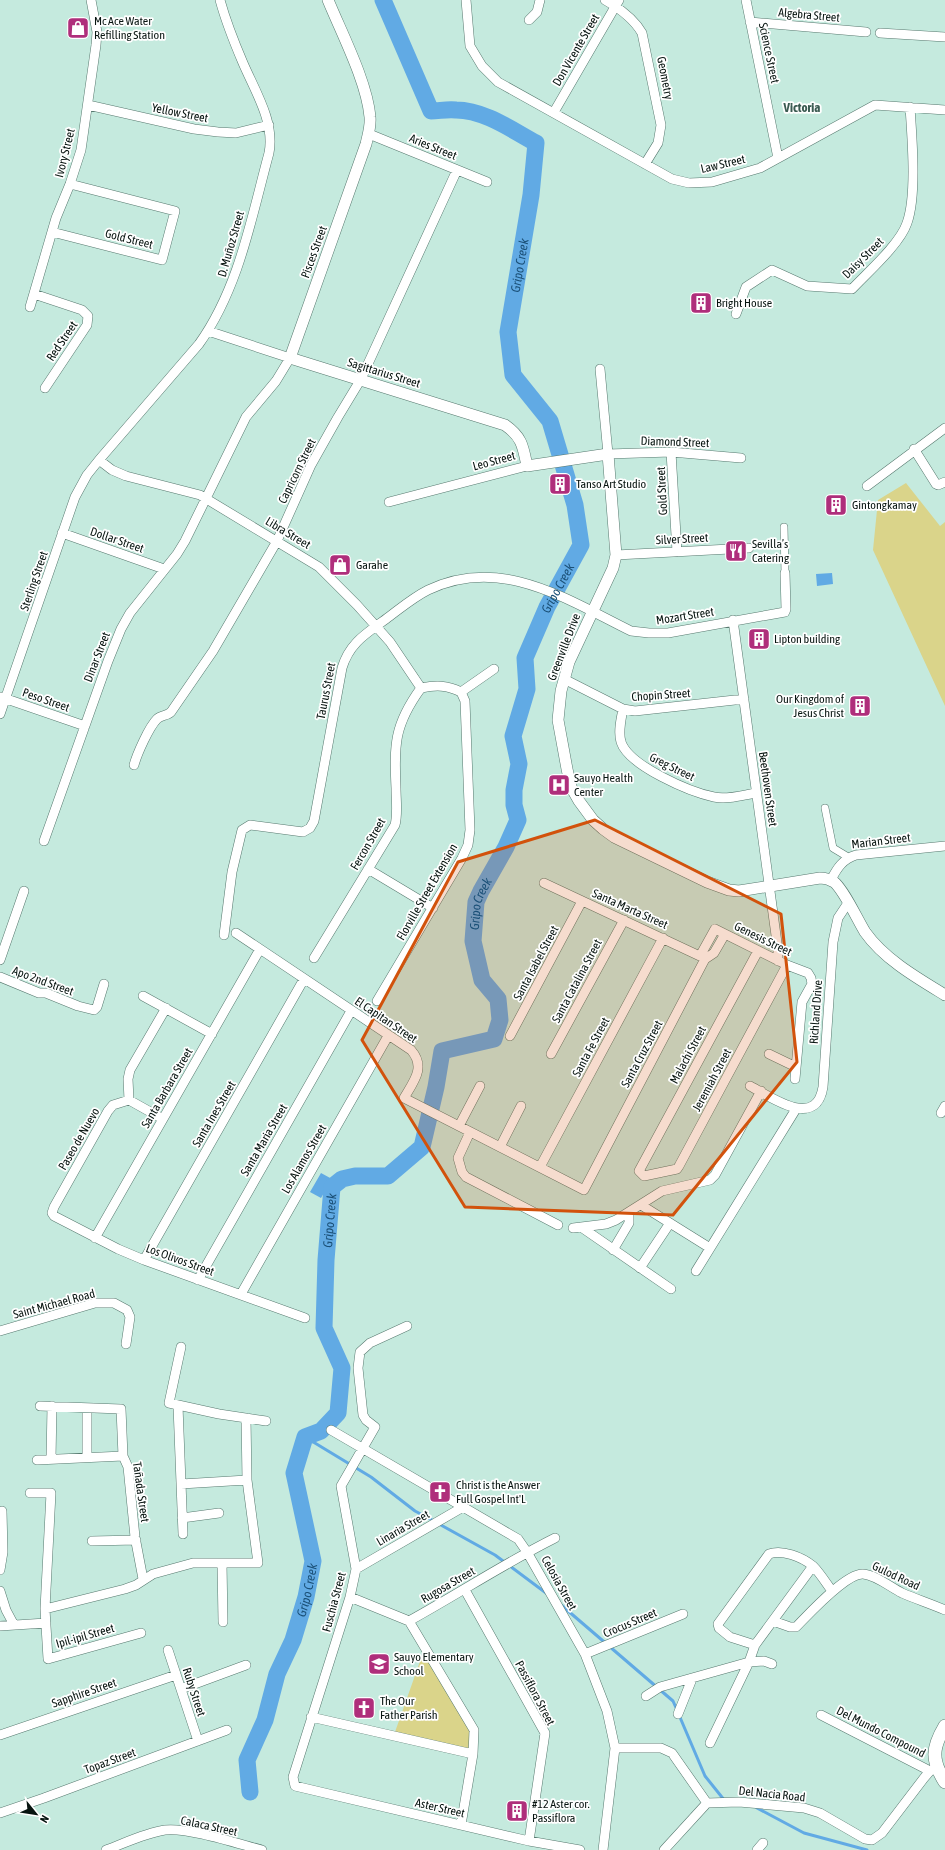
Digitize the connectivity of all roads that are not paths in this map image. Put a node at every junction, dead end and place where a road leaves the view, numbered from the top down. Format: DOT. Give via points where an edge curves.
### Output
graph roads {
  1 [pos="91,0"];
  2 [pos="220,0"];
  3 [pos="328,0"];
  4 [pos="466,0"];
  5 [pos="540,0"];
  6 [pos="605,0"];
  7 [pos="746,0"];
  8 [pos="617,3"];
  9 [pos="529,20"];
  10 [pos="750,22"];
  11 [pos="866,32"];
  12 [pos="880,33"];
  13 [pos="945,37"];
  14 [pos="88,105"];
  15 [pos="910,107"];
  16 [pos="945,110"];
  17 [pos="554,112"];
  18 [pos="269,125"];
  19 [pos="369,134"];
  20 [pos="778,158"];
  21 [pos="645,164"];
  22 [pos="457,170"];
  23 [pos="488,182"];
  24 [pos="70,184"];
  25 [pos="52,232"];
  26 [pos="34,294"];
  27 [pos="30,307"];
  28 [pos="736,314"];
  29 [pos="208,331"];
  30 [pos="290,358"];
  31 [pos="600,369"];
  32 [pos="361,379"];
  33 [pos="45,388"];
  34 [pos="945,428"];
  35 [pos="914,449"];
  36 [pos="672,452"];
  37 [pos="608,454"];
  38 [pos="741,458"];
  39 [pos="99,460"];
  40 [pos="527,466"];
  41 [pos="945,482"];
  42 [pos="867,486"];
  43 [pos="207,498"];
  44 [pos="389,502"];
  45 [pos="784,527"];
  46 [pos="62,533"];
  47 [pos="277,541"];
  48 [pos="749,548"];
  49 [pos="677,552"];
  50 [pos="616,555"];
  51 [pos="164,569"];
  52 [pos="785,573"];
  53 [pos="592,612"];
  54 [pos="733,620"];
  55 [pos="376,626"];
  56 [pos="494,668"];
  57 [pos="564,678"];
  58 [pos="421,688"];
  59 [pos="461,692"];
  60 [pos="3,697"];
  61 [pos="744,699"];
  62 [pos="623,709"];
  63 [pos="0,714"];
  64 [pos="85,726"];
  65 [pos="134,765"];
  66 [pos="756,793"];
  67 [pos="825,808"];
  68 [pos="44,841"];
  69 [pos="945,846"];
  70 [pos="848,857"];
  71 [pos="368,869"];
  72 [pos="830,880"];
  73 [pos="544,883"];
  74 [pos="769,887"];
  75 [pos="24,891"];
  76 [pos="582,901"];
  77 [pos="848,903"];
  78 [pos="433,908"];
  79 [pos="624,920"];
  80 [pos="715,929"];
  81 [pos="236,933"];
  82 [pos="725,934"];
  83 [pos="224,935"];
  84 [pos="663,938"];
  85 [pos="260,949"];
  86 [pos="758,951"];
  87 [pos="703,957"];
  88 [pos="314,958"];
  89 [pos="0,960"];
  90 [pos="778,960"];
  91 [pos="787,965"];
  92 [pos="0,977"];
  93 [pos="304,979"];
  94 [pos="104,984"];
  95 [pos="945,995"];
  96 [pos="143,996"];
  97 [pos="377,1001"];
  98 [pos="166,1008"];
  99 [pos="351,1011"];
  100 [pos="212,1034"];
  101 [pos="388,1036"];
  102 [pos="510,1036"];
  103 [pos="551,1054"];
  104 [pos="768,1054"];
  105 [pos="796,1067"];
  106 [pos="796,1079"];
  107 [pos="480,1086"];
  108 [pos="750,1086"];
  109 [pos="761,1091"];
  110 [pos="129,1100"];
  111 [pos="521,1106"];
  112 [pos="796,1109"];
  113 [pos="163,1119"];
  114 [pos="459,1126"];
  115 [pos="470,1132"];
  116 [pos="500,1147"];
  117 [pos="540,1167"];
  118 [pos="639,1171"];
  119 [pos="584,1190"];
  120 [pos="641,1205"];
  121 [pos="629,1212"];
  122 [pos="52,1213"];
  123 [pos="670,1223"];
  124 [pos="558,1225"];
  125 [pos="95,1238"];
  126 [pos="710,1248"];
  127 [pos="613,1250"];
  128 [pos="144,1260"];
  129 [pos="640,1268"];
  130 [pos="696,1271"];
  131 [pos="198,1280"];
  132 [pos="670,1290"];
  133 [pos="241,1294"];
  134 [pos="305,1318"];
  135 [pos="407,1326"];
  136 [pos="0,1331"];
  137 [pos="126,1344"];
  138 [pos="181,1347"];
  139 [pos="40,1406"];
  140 [pos="52,1406"];
  141 [pos="178,1406"];
  142 [pos="87,1408"];
  143 [pos="246,1418"];
  144 [pos="266,1421"];
  145 [pos="331,1430"];
  146 [pos="362,1448"];
  147 [pos="124,1456"];
  148 [pos="87,1457"];
  149 [pos="51,1459"];
  150 [pos="37,1460"];
  151 [pos="247,1480"];
  152 [pos="181,1484"];
  153 [pos="30,1493"];
  154 [pos="463,1507"];
  155 [pos="2,1511"];
  156 [pos="219,1513"];
  157 [pos="182,1518"];
  158 [pos="183,1534"];
  159 [pos="555,1538"];
  160 [pos="136,1540"];
  161 [pos="92,1541"];
  162 [pos="527,1552"];
  163 [pos="222,1563"];
  164 [pos="813,1566"];
  165 [pos="356,1569"];
  166 [pos="0,1570"];
  167 [pos="143,1579"];
  168 [pos="836,1589"];
  169 [pos="465,1590"];
  170 [pos="0,1591"];
  171 [pos="350,1597"];
  172 [pos="45,1609"];
  173 [pos="945,1610"];
  174 [pos="684,1614"];
  175 [pos="409,1621"];
  176 [pos="774,1621"];
  177 [pos="223,1622"];
  178 [pos="46,1623"];
  179 [pos="14,1625"];
  180 [pos="0,1626"];
  181 [pos="141,1633"];
  182 [pos="754,1645"];
  183 [pos="168,1650"];
  184 [pos="585,1654"];
  185 [pos="749,1662"];
  186 [pos="772,1664"];
  187 [pos="246,1665"];
  188 [pos="176,1675"];
  189 [pos="692,1678"];
  190 [pos="181,1689"];
  191 [pos="646,1696"];
  192 [pos="678,1714"];
  193 [pos="821,1715"];
  194 [pos="312,1717"];
  195 [pos="945,1726"];
  196 [pos="228,1730"];
  197 [pos="0,1735"];
  198 [pos="198,1741"];
  199 [pos="710,1743"];
  200 [pos="615,1748"];
  201 [pos="473,1754"];
  202 [pos="934,1770"];
  203 [pos="945,1782"];
  204 [pos="295,1786"];
  205 [pos="707,1804"];
  206 [pos="0,1813"];
  207 [pos="461,1825"];
  208 [pos="872,1840"];
  209 [pos="530,1841"];
  210 [pos="122,1847"];
  211 [pos="106,1850"];
  212 [pos="262,1850"];
  213 [pos="580,1850"];
  214 [pos="603,1850"];
  215 [pos="664,1850"];
  216 [pos="869,1850"];
  1 -- 14 [label="street, Ivory Street" via="97,32"];
  2 -- 18 [label="street, D. Muñoz Street" via="227,24"];
  3 -- 19 [label="street, Pisces Street" via="364,88 370,117"];
  4 -- 17 [label="street, Law Street" via="470,46 482,66 498,82"];
  5 -- 9 [label="street" via="537,12"];
  6 -- 8 [label="street, Geometry"];
  7 -- 10 [label="street, Science Street"];
  8 -- 17 [label="street, Don Vicente Street"];
  8 -- 21 [label="street, Geometry" via="638,25 652,72 661,125 658,143"];
  10 -- 11 [label="street, Algebra Street"];
  10 -- 20 [label="street, Science Street"];
  12 -- 13 [label="street"];
  14 -- 18 [label="street, Yellow Street" via="218,132 236,133"];
  14 -- 24 [label="street, Ivory Street" via="81,150"];
  15 -- 16 [label="street"];
  15 -- 20 [label="street, Law Street" via="876,105"];
  15 -- 28 [label="street, Daisy Street" via="911,198 907,224 895,243 852,289 807,286 772,270 746,287"];
  17 -- 21 [label="street, Law Street"];
  18 -- 29 [label="street, D. Muñoz Street" via="269,153 240,262 231,287"];
  19 -- 22 [label="street, Aries Street"];
  19 -- 30 [label="street, Pisces Street"];
  20 -- 21 [label="street, Law Street" via="760,168 712,182 689,183 672,179"];
  22 -- 23 [label="street, Aries Street"];
  22 -- 32 [label="street, Capricorn Street"];
  24 -- 25 [label="street, Ivory Street"];
  24 -- 25 [label="street, Gold Street" via="175,211 162,260"];
  25 -- 26 [label="street, Ivory Street"];
  26 -- 27 [label="street, Ivory Street"];
  26 -- 33 [label="street, Red Street" via="82,310 88,316 87,325"];
  29 -- 30 [label="street, Sagittarius Street"];
  29 -- 39 [label="street, D. Muñoz Street"];
  30 -- 32 [label="street, Sagittarius Street"];
  30 -- 43 [label="street, Pisces Street" via="276,381 246,416"];
  31 -- 37 [label="street, Greenville Drive"];
  32 -- 40 [label="street, Sagittarius Street" via="505,425 516,432"];
  32 -- 47 [label="street, Capricorn Street" via="311,465"];
  34 -- 35 [label="street"];
  35 -- 41 [label="street" via="936,484"];
  35 -- 42 [label="street"];
  36 -- 37 [label="street, Diamond Street"];
  36 -- 38 [label="street, Diamond Street"];
  36 -- 49 [label="street, Gold Street"];
  37 -- 40 [label="street, Leo Street"];
  37 -- 50 [label="street, Greenville Drive"];
  39 -- 43 [label="street, Libra Street" via="126,476"];
  39 -- 46 [label="street, Sterling Street" via="75,497"];
  40 -- 44 [label="street, Leo Street"];
  43 -- 47 [label="street, Libra Street"];
  43 -- 51 [label="street, Dinar Street" via="185,541"];
  45 -- 52 [label="street"];
  46 -- 51 [label="street, Dollar Street"];
  46 -- 60 [label="street, Sterling Street"];
  47 -- 55 [label="street, Libra Street" via="319,567"];
  47 -- 65 [label="street, Capricorn Street" via="213,651 171,712 157,720"];
  48 -- 49 [label="street, Silver Street"];
  49 -- 50 [label="street, Silver Street"];
  50 -- 53 [label="street, Greenville Drive" via="613,568"];
  51 -- 64 [label="street, Dinar Street" via="130,613 121,629"];
  52 -- 54 [label="street, Mozart Street" via="785,612"];
  53 -- 54 [label="street, Mozart Street" via="631,630 649,633"];
  53 -- 55 [label="street, Taurus Street" via="531,584 507,578 468,578 428,590"];
  53 -- 57 [label="street, Greenville Drive"];
  54 -- 61 [label="street, Beethoven Street"];
  55 -- 58 [label="street, Libra Street"];
  55 -- 83 [label="street, Taurus Street" via="357,641 346,656 342,668 314,821 310,828 303,832 250,825 242,830 232,872"];
  56 -- 59 [label="street"];
  57 -- 62 [label="street, Chopin Street"];
  57 -- 74 [label="street, Greenville Drive" via="558,720 567,769 576,796 593,820 614,837 719,887 739,891"];
  58 -- 59 [label="street" via="450,687"];
  58 -- 71 [label="street, Fercon Street" via="404,713 397,732 394,752 397,819"];
  59 -- 78 [label="street, Florville Street Extension" via="465,701 470,830 468,845"];
  60 -- 63 [label="street, Sterling Street"];
  60 -- 64 [label="street, Peso Street"];
  61 -- 62 [label="street, Chopin Street" via="653,710"];
  61 -- 66 [label="street, Beethoven Street"];
  62 -- 66 [label="street, Greg Street" via="621,742 629,755 645,768 715,797"];
  64 -- 68 [label="street, Dinar Street"];
  66 -- 74 [label="street, Beethoven Street"];
  67 -- 70 [label="street" via="833,848"];
  69 -- 70 [label="street, Marian Street"];
  70 -- 72 [label="street, Marian Street"];
  71 -- 78 [label="street"];
  71 -- 88 [label="street, Fercon Street"];
  72 -- 74 [label="street, Greenville Drive" via="820,878"];
  72 -- 77 [label="street" via="840,889"];
  73 -- 76 [label="street, Santa Marta Street"];
  74 -- 90 [label="street, Beethoven Street"];
  75 -- 89 [label="street"];
  76 -- 79 [label="street, Santa Marta Street"];
  76 -- 102 [label="street, Santa Isabel Street"];
  77 -- 95 [label="street" via="868,936 882,950"];
  77 -- 112 [label="street, Richland Drive" via="838,918 834,942 822,1093 815,1104"];
  78 -- 97 [label="street, Florville Street Extension"];
  79 -- 84 [label="street, Santa Marta Street"];
  79 -- 103 [label="street, Santa Catalina Street"];
  80 -- 82 [label="street, Genesis Street"];
  80 -- 87 [label="street, Santa Cruz Street"];
  81 -- 85 [label="street, El Capitan Street"];
  82 -- 86 [label="street, Genesis Street"];
  82 -- 87 [label="street, Santa Cruz Street" via="714,953"];
  84 -- 87 [label="street, Santa Marta Street"];
  84 -- 117 [label="street, Santa Fe Street"];
  85 -- 93 [label="street, El Capitan Street"];
  85 -- 100 [label="street, Santa Barbara Street"];
  86 -- 90 [label="street, Genesis Street"];
  86 -- 118 [label="street, Malachi Street"];
  87 -- 119 [label="street, Santa Cruz Street"];
  90 -- 91 [label="street, Genesis Street"];
  91 -- 105 [label="street, Genesis Street" via="808,973 812,984 802,1002"];
  91 -- 118 [label="street, Jeremiah Street" via="677,1169 649,1176 644,1176"];
  92 -- 94 [label="street, Apo 2nd Street" via="92,1010 96,1009"];
  93 -- 99 [label="street, El Capitan Street"];
  93 -- 128 [label="street, Santa Ines Street"];
  96 -- 98 [label="street"];
  98 -- 100 [label="street"];
  98 -- 110 [label="street" via="130,1070"];
  99 -- 101 [label="street, El Capitan Street"];
  99 -- 131 [label="street, Santa Maria Street"];
  100 -- 113 [label="street, Santa Barbara Street"];
  101 -- 114 [label="street, El Capitan Street" via="411,1050 419,1064 417,1074 404,1098"];
  101 -- 133 [label="street, Los Alamos Street"];
  104 -- 105 [label="street"];
  105 -- 106 [label="street"];
  107 -- 114 [label="street"];
  108 -- 109 [label="street"];
  109 -- 112 [label="street"];
  109 -- 120 [label="street" via="710,1180 662,1191"];
  110 -- 113 [label="street"];
  110 -- 122 [label="street, Paseo de Nuevo" via="113,1105 108,1111"];
  111 -- 116 [label="street"];
  112 -- 126 [label="street"];
  113 -- 125 [label="street, Santa Barbara Street"];
  114 -- 115 [label="street, El Capitan Street"];
  115 -- 116 [label="street, El Capitan Street"];
  115 -- 124 [label="street" via="458,1158 466,1177"];
  116 -- 117 [label="street, El Capitan Street"];
  117 -- 119 [label="street, El Capitan Street"];
  120 -- 121 [label="street"];
  120 -- 123 [label="street"];
  121 -- 127 [label="street" via="629,1223"];
  121 -- 127 [label="street" via="606,1224 577,1227"];
  122 -- 125 [label="street, Los Olivos Street" via="56,1218"];
  123 -- 126 [label="street"];
  123 -- 129 [label="street"];
  125 -- 128 [label="street, Los Olivos Street"];
  126 -- 130 [label="street"];
  127 -- 129 [label="street"];
  128 -- 131 [label="street, Los Olivos Street"];
  129 -- 132 [label="street"];
  131 -- 133 [label="street, Los Olivos Street"];
  133 -- 134 [label="street, Los Olivos Street"];
  135 -- 146 [label="street, Fuschia Street" via="370,1343 360,1352 358,1368 363,1415 375,1427"];
  136 -- 137 [label="street, Saint Michael Road" via="95,1303 114,1303 127,1310 130,1317"];
  138 -- 141 [label="street" via="169,1403"];
  139 -- 140 [label="street"];
  140 -- 142 [label="street"];
  140 -- 149 [label="street"];
  141 -- 143 [label="street"];
  141 -- 152 [label="street"];
  142 -- 147 [label="street, Tañada Street" via="121,1409"];
  142 -- 148 [label="street"];
  143 -- 144 [label="street"];
  143 -- 151 [label="street"];
  145 -- 146 [label="street, Celosia Street"];
  146 -- 154 [label="street, Celosia Street"];
  146 -- 165 [label="street, Fuschia Street" via="341,1486"];
  147 -- 148 [label="street"];
  147 -- 160 [label="street, Tañada Street" via="128,1467"];
  148 -- 149 [label="street"];
  149 -- 150 [label="street"];
  151 -- 152 [label="street"];
  151 -- 163 [label="street" via="258,1563"];
  152 -- 157 [label="street"];
  153 -- 172 [label="street" via="51,1493"];
  154 -- 162 [label="street, Celosia Street" via="518,1539"];
  154 -- 165 [label="street, Linaria Street"];
  155 -- 166 [label="street" via="3,1552"];
  156 -- 157 [label="street"];
  157 -- 158 [label="street"];
  159 -- 162 [label="street, Rugosa Street"];
  160 -- 161 [label="street"];
  160 -- 167 [label="street, Tañada Street"];
  162 -- 169 [label="street, Rugosa Street"];
  162 -- 184 [label="street, Celosia Street"];
  163 -- 167 [label="street" via="193,1563"];
  163 -- 177 [label="street"];
  164 -- 168 [label="street"];
  164 -- 176 [label="street"];
  164 -- 182 [label="street" via="794,1556 773,1552 769,1554 719,1621 719,1628 723,1632"];
  165 -- 171 [label="street, Fuschia Street"];
  167 -- 172 [label="street" via="125,1589"];
  168 -- 173 [label="street, Gulod Road" via="853,1577 863,1574"];
  168 -- 176 [label="street" via="796,1627"];
  169 -- 175 [label="street, Rugosa Street"];
  169 -- 209 [label="street, Passiflora Street" via="545,1733"];
  170 -- 179 [label="street"];
  171 -- 175 [label="street"];
  171 -- 194 [label="street, Fuschia Street"];
  172 -- 178 [label="street"];
  174 -- 184 [label="street, Crocus Street"];
  175 -- 201 [label="street" via="474,1730"];
  176 -- 182 [label="street"];
  178 -- 179 [label="street"];
  178 -- 181 [label="street, Ipil-ipil Street" via="48,1659"];
  179 -- 180 [label="street"];
  182 -- 185 [label="street"];
  183 -- 188 [label="street, Ruby Street"];
  184 -- 200 [label="street, Celosia Street" via="607,1710"];
  185 -- 186 [label="street" via="764,1661"];
  185 -- 189 [label="street"];
  185 -- 199 [label="street"];
  187 -- 190 [label="street"];
  188 -- 190 [label="street, Ruby Street"];
  188 -- 197 [label="street, Sapphire Street"];
  189 -- 191 [label="street" via="660,1687"];
  189 -- 192 [label="street"];
  190 -- 198 [label="street, Ruby Street"];
  193 -- 202 [label="street, Del Mundo Compound"];
  194 -- 201 [label="street"];
  194 -- 204 [label="street, Fuschia Street" via="293,1777"];
  195 -- 202 [label="main road" via="936,1741"];
  196 -- 198 [label="street, Topaz Street"];
  198 -- 206 [label="street, Topaz Street"];
  200 -- 205 [label="street" via="661,1748 672,1753"];
  200 -- 214 [label="street, Celosia Street"];
  201 -- 207 [label="street"];
  202 -- 203 [label="main road"];
  202 -- 208 [label="street" via="882,1833"];
  204 -- 207 [label="street, Aster Street"];
  205 -- 208 [label="street, Del Nacia Road" via="739,1802 804,1808"];
  205 -- 215 [label="street"];
  207 -- 209 [label="street, Aster Street"];
  208 -- 216 [label="street"];
  209 -- 213 [label="street, Aster Street"];
  210 -- 211 [label="street, Calaca Street"];
  210 -- 212 [label="street, Calaca Street" via="151,1833 180,1830"];
}
